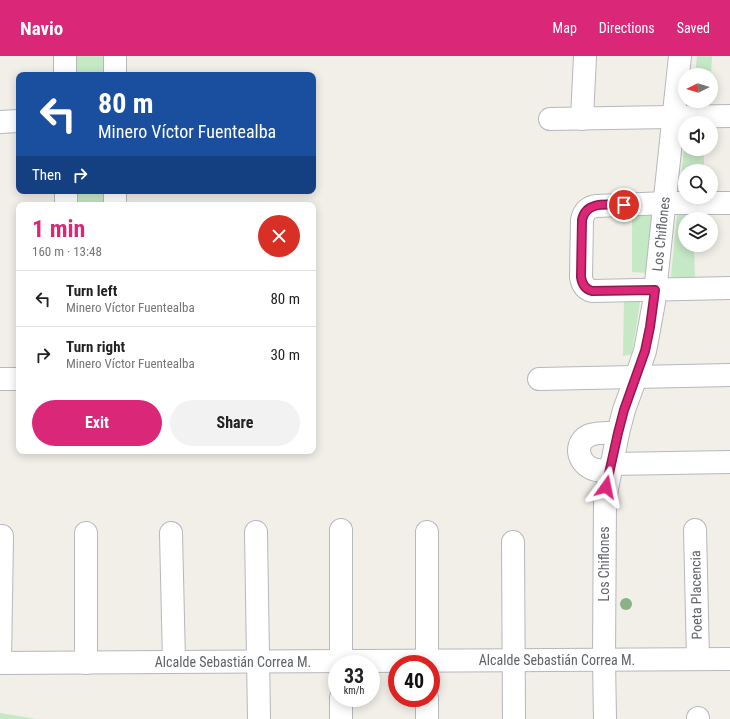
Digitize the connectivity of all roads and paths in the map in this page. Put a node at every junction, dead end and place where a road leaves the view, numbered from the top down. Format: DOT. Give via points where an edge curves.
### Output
graph roads {
  1 [pos="65,56"];
  2 [pos="115,56"];
  3 [pos="585,56"];
  4 [pos="680,56"];
  5 [pos="65,72"];
  6 [pos="115,72"];
  7 [pos="730,116"];
  8 [pos="673,117"];
  9 [pos="550,119"];
  10 [pos="582,119"];
  11 [pos="0,122"];
  12 [pos="16,122"];
  13 [pos="664,203"];
  14 [pos="730,203"];
  15 [pos="730,288"];
  16 [pos="655,290"];
  17 [pos="730,375"];
  18 [pos="636,377"];
  19 [pos="539,378"];
  20 [pos="0,379"];
  21 [pos="16,379"];
  22 [pos="618,433"];
  23 [pos="730,462"];
  24 [pos="611,467"];
  25 [pos="341,530"];
  26 [pos="695,530"];
  27 [pos="256,532"];
  28 [pos="427,532"];
  29 [pos="86,533"];
  30 [pos="171,533"];
  31 [pos="2,536"];
  32 [pos="513,542"];
  33 [pos="341,655"];
  34 [pos="427,655"];
  35 [pos="698,659"];
  36 [pos="730,659"];
  37 [pos="513,660"];
  38 [pos="604,660"];
  39 [pos="174,662"];
  40 [pos="258,662"];
  41 [pos="440,662"];
  42 [pos="0,663"];
  43 [pos="86,663"];
  44 [pos="328,663"];
  45 [pos="341,707"];
  46 [pos="427,707"];
  47 [pos="259,719"];
  48 [pos="341,719"];
  49 [pos="427,719"];
  50 [pos="514,719"];
  51 [pos="605,719"];
  1 -- 5 [label="street"];
  2 -- 6 [label="street"];
  3 -- 10 [label="street"];
  4 -- 8 [label="street, Los Chiflones"];
  7 -- 8 [label="street"];
  8 -- 10 [label="street"];
  8 -- 13 [label="street, Los Chiflones"];
  9 -- 10 [label="street"];
  11 -- 12 [label="street"];
  13 -- 14 [label="street"];
  13 -- 16 [label="street, Los Chiflones"];
  13 -- 16 [label="street" via="593,206 586,210 582,220 581,277 588,290"];
  15 -- 16 [label="street"];
  16 -- 18 [label="street, Los Chiflones" via="648,335"];
  17 -- 18 [label="street"];
  18 -- 19 [label="street"];
  18 -- 22 [label="street, Los Chiflones"];
  20 -- 21 [label="street"];
  22 -- 24 [label="street, Los Chiflones"];
  22 -- 24 [label="street" via="591,434 583,440 579,448 580,459 588,467 598,470"];
  23 -- 24 [label="street"];
  24 -- 38 [label="street, Los Chiflones" via="604,504"];
  25 -- 33 [label="street"];
  26 -- 35 [label="street, Poeta Placencia"];
  27 -- 40 [label="street"];
  28 -- 34 [label="street"];
  29 -- 43 [label="street"];
  30 -- 39 [label="street"];
  31 -- 42 [label="street"];
  32 -- 37 [label="street"];
  35 -- 36 [label="street, Alcalde Sebastián Correa M."];
  35 -- 38 [label="street, Alcalde Sebastián Correa M."];
  37 -- 38 [label="street, Alcalde Sebastián Correa M."];
  37 -- 41 [label="street, Alcalde Sebastián Correa M."];
  37 -- 50 [label="street"];
  38 -- 51 [label="street, Los Chiflones"];
  39 -- 40 [label="street, Alcalde Sebastián Correa M."];
  39 -- 43 [label="street, Alcalde Sebastián Correa M."];
  40 -- 44 [label="street, Alcalde Sebastián Correa M."];
  40 -- 47 [label="street"];
  42 -- 43 [label="street, Alcalde Sebastián Correa M."];
  45 -- 48 [label="street"];
  46 -- 49 [label="street"];
}
